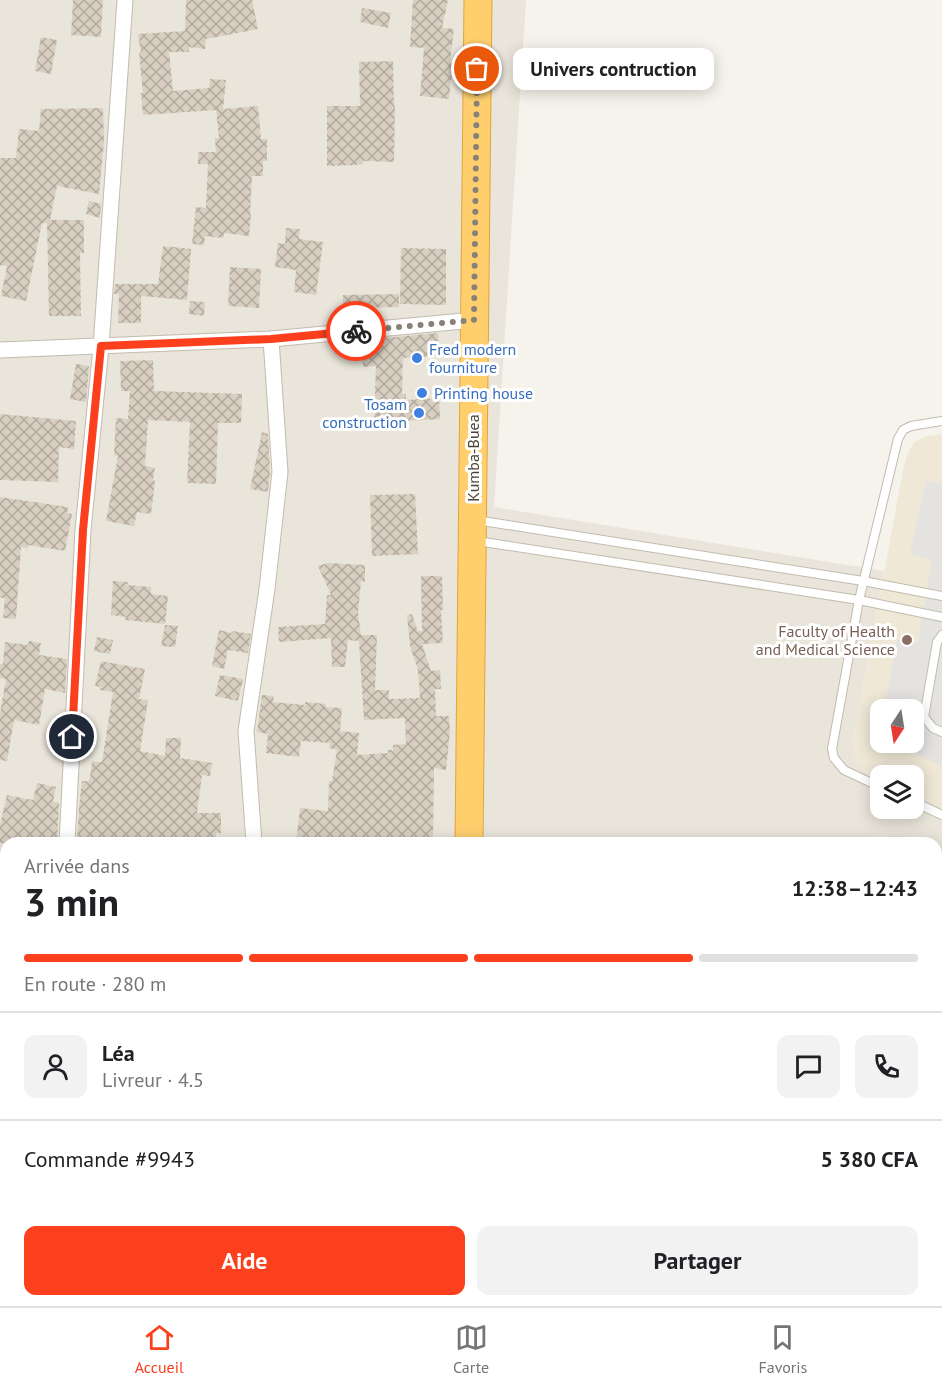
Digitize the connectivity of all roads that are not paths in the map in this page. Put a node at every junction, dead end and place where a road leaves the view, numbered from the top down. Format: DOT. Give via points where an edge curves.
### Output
graph roads {
  1 [pos="125,0"];
  2 [pos="478,0"];
  3 [pos="474,320"];
  4 [pos="271,339"];
  5 [pos="101,346"];
  6 [pos="0,350"];
  7 [pos="942,421"];
  8 [pos="473,530"];
  9 [pos="863,582"];
  10 [pos="942,596"];
  11 [pos="859,600"];
  12 [pos="942,617"];
  13 [pos="942,635"];
  14 [pos="942,732"];
  15 [pos="870,782"];
  16 [pos="924,807"];
  17 [pos="942,815"];
  18 [pos="67,837"];
  19 [pos="254,837"];
  20 [pos="469,837"];
  1 -- 5 [label="street"];
  2 -- 3 [label="highway, Kumba-Buea"];
  3 -- 4 [label="street"];
  3 -- 8 [label="highway, Kumba-Buea"];
  4 -- 5 [label="street"];
  4 -- 19 [label="street" via="280,472 246,731"];
  5 -- 6 [label="street"];
  5 -- 18 [label="street" via="83,530"];
  7 -- 9 [label="lane" via="911,426 898,439"];
  8 -- 9 [label="lane"];
  8 -- 11 [label="lane"];
  8 -- 20 [label="highway, Kumba-Buea"];
  9 -- 10 [label="lane"];
  9 -- 11 [label="lane"];
  11 -- 12 [label="lane"];
  11 -- 15 [label="lane" via="832,749 844,770"];
  13 -- 14 [label="lane" via="937,642 924,717"];
  16 -- 17 [label="lane"];
}
